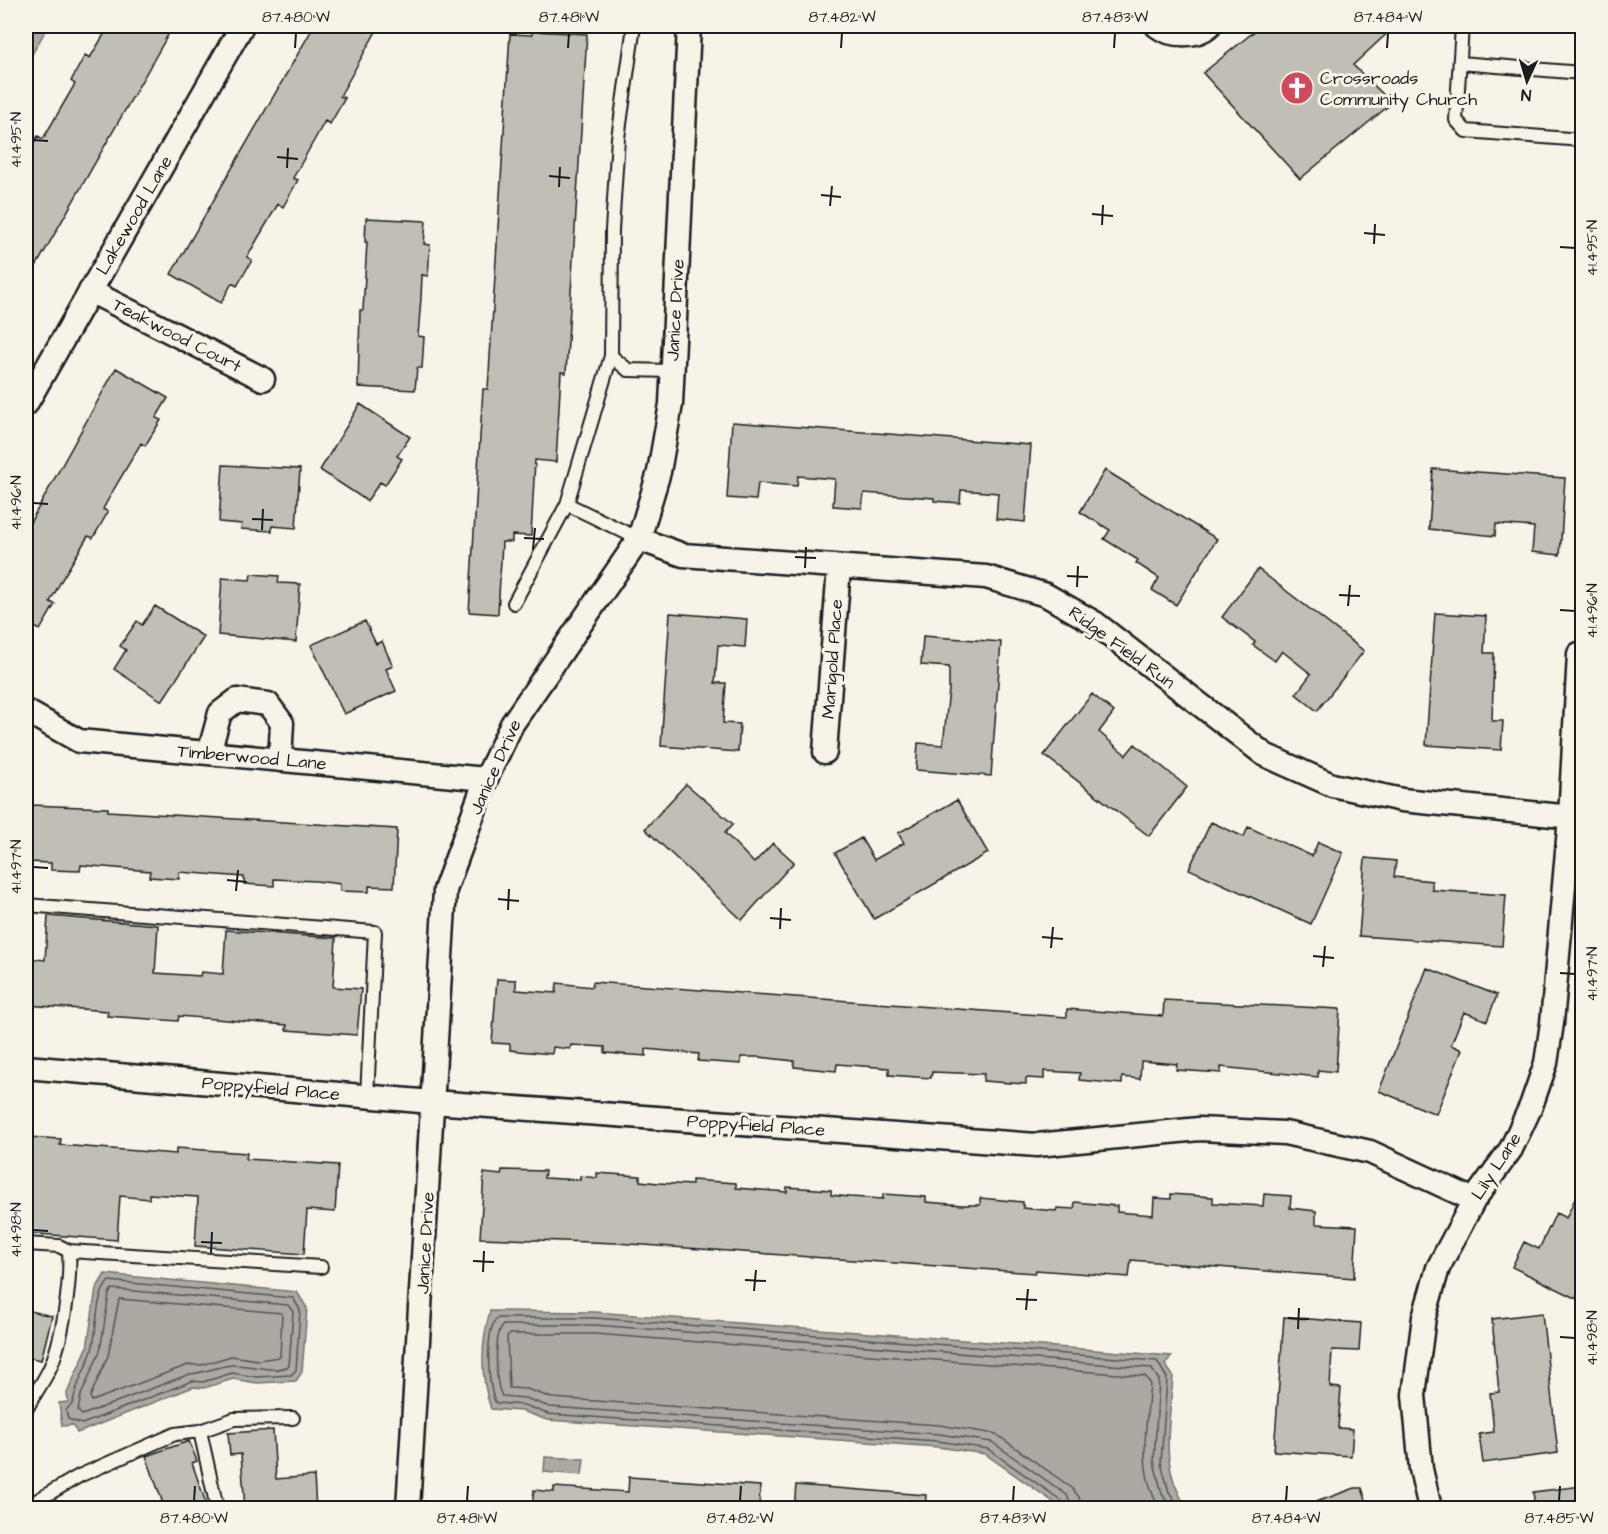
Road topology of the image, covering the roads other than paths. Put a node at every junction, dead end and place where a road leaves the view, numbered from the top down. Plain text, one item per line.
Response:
1 (242, 26) edge
2 (634, 26) edge
3 (689, 26) edge
4 (1157, 26) edge
5 (1209, 26) edge
6 (1462, 26) edge
7 (1460, 63) junction
8 (1582, 73) edge
9 (1582, 140) edge
10 (90, 291) junction
11 (611, 356) junction
12 (672, 371) junction
13 (263, 379) dead end
14 (26, 404) edge
15 (567, 504) junction
16 (639, 538) junction
17 (839, 567) junction
18 (514, 603) dead end
19 (1579, 654) dead end
20 (26, 711) edge
21 (825, 752) dead end
22 (209, 753) junction
23 (280, 760) junction
24 (486, 779) junction
25 (1576, 818) edge
26 (26, 905) edge
27 (26, 1067) edge
28 (367, 1096) junction
29 (432, 1102) junction
30 (1474, 1200) junction
31 (26, 1244) edge
32 (69, 1251) junction
33 (321, 1267) dead end
34 (26, 1410) edge
35 (293, 1418) dead end
36 (200, 1431) junction
37 (26, 1507) edge
38 (217, 1509) edge
39 (408, 1509) edge
40 (1430, 1509) edge

1 - 10 street, Lakewood Lane
2 - 11 lane
3 - 12 street, Janice Drive
4 - 5 street
6 - 7 lane
7 - 8 lane
7 - 9 lane
10 - 13 street, Teakwood Court
10 - 14 street, Lakewood Lane
11 - 12 lane
11 - 15 lane
12 - 16 street, Janice Drive
15 - 16 lane
15 - 18 lane
16 - 17 street, Ridge Field Run
16 - 24 street, Janice Drive
17 - 21 street, Marigold Place
17 - 25 street, Ridge Field Run
19 - 25 street, Lily Lane
20 - 22 street, Timberwood Lane
22 - 23 street, Timberwood Lane
22 - 23 street
23 - 24 street, Timberwood Lane
24 - 29 street, Janice Drive
25 - 30 street, Lily Lane
26 - 28 lane
27 - 28 street, Poppyfield Place
28 - 29 street, Poppyfield Place
29 - 30 street, Poppyfield Place
29 - 39 street, Janice Drive
30 - 40 street, Lily Lane
31 - 32 lane
32 - 33 lane
32 - 34 lane
35 - 36 lane
36 - 37 lane
36 - 38 lane

